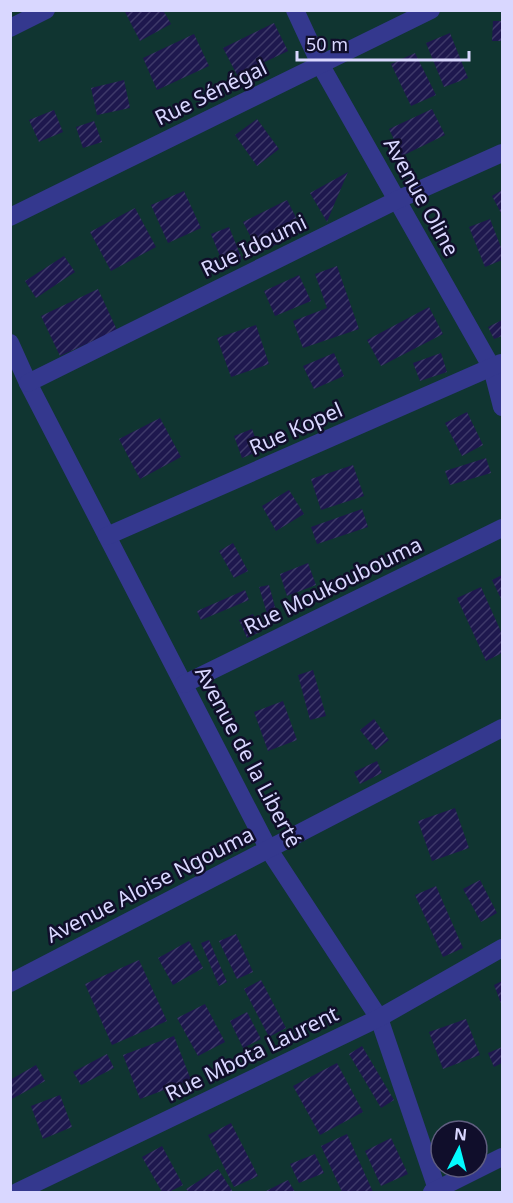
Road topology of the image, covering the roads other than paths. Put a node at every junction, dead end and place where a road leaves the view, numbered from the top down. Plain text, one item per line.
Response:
1 (46, 10) edge
2 (296, 10) edge
3 (431, 10) edge
4 (10, 28) edge
5 (320, 64) junction
6 (502, 153) edge
7 (397, 200) junction
8 (10, 217) edge
9 (10, 342) edge
10 (497, 365) edge
11 (28, 383) junction
12 (502, 407) edge
13 (502, 528) edge
14 (107, 536) junction
15 (184, 684) junction
16 (502, 728) edge
17 (269, 850) junction
18 (502, 948) edge
19 (10, 983) edge
20 (379, 1018) junction
21 (502, 1156) edge
22 (17, 1192) edge
23 (436, 1192) edge

1 - 4 street
2 - 5 street, Avenue Oline
3 - 5 street, Rue Sénégal
5 - 7 street, Avenue Oline
5 - 8 street, Rue Sénégal
6 - 7 street, Rue Idoumi
7 - 10 street, Avenue Oline
7 - 11 street, Rue Idoumi
9 - 11 street, Avenue de la Liberté
10 - 12 street, Avenue Oline
10 - 14 street, Rue Kopel
11 - 14 street, Avenue de la Liberté
13 - 15 street, Rue Moukoubouma
14 - 15 street, Avenue de la Liberté
15 - 17 street, Avenue de la Liberté
16 - 17 street, Avenue Aloise Ngouma
17 - 19 street, Avenue Aloise Ngouma
17 - 20 street, Avenue de la Liberté
18 - 20 street, Rue Mbota Laurent
20 - 22 street, Rue Mbota Laurent
20 - 23 street, Avenue de la Liberté
21 - 23 street

